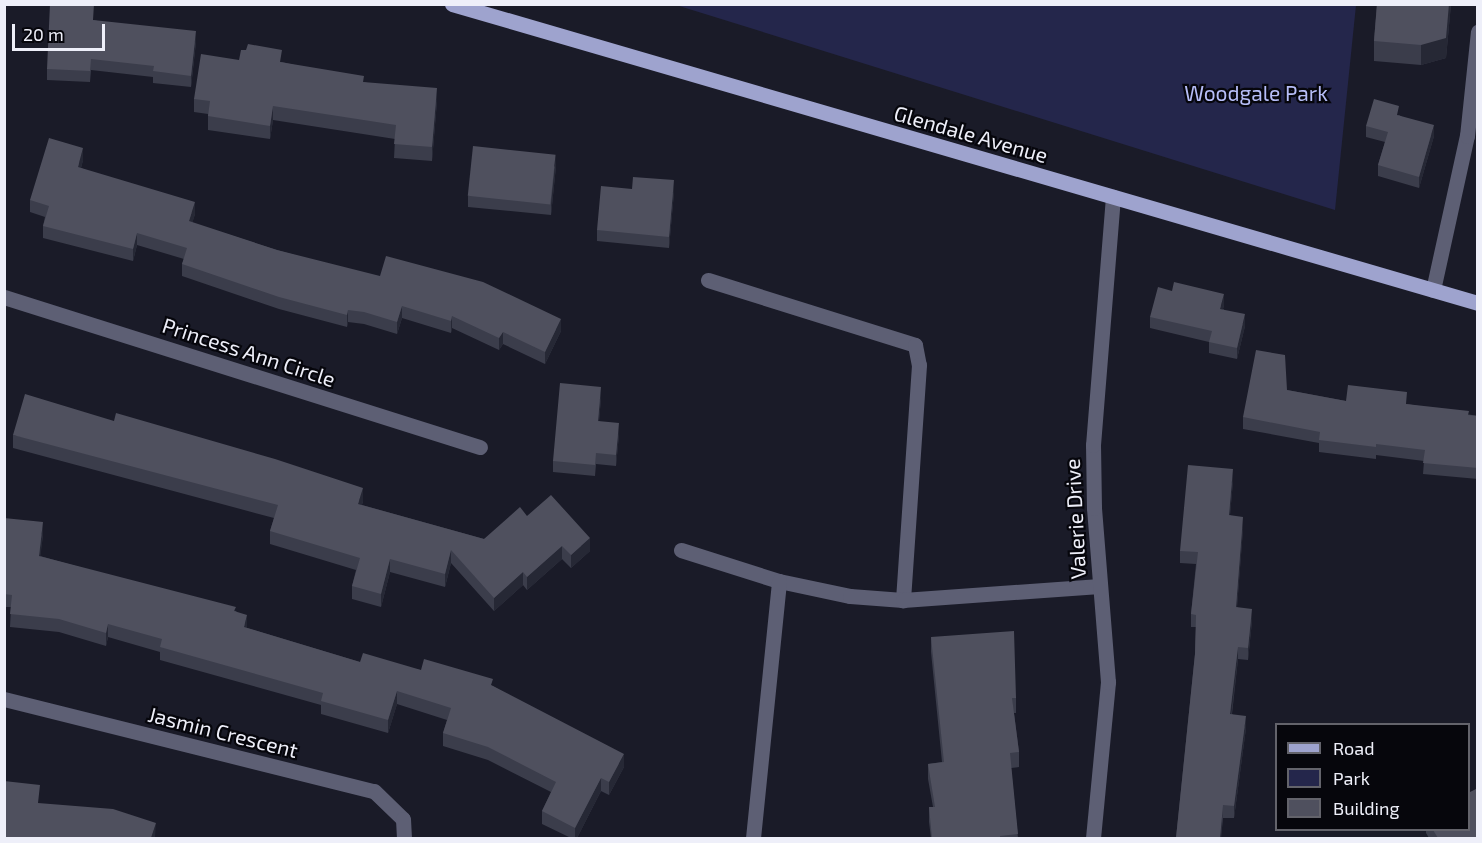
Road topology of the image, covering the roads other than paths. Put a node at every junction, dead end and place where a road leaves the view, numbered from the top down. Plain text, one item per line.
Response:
1 (452, 4) edge
2 (1478, 32) edge
3 (1113, 197) junction
4 (708, 280) dead end
5 (1433, 290) junction
6 (4, 297) edge
7 (1478, 303) edge
8 (480, 447) dead end
9 (681, 550) dead end
10 (779, 581) junction
11 (1100, 586) junction
12 (903, 600) junction
13 (4, 699) edge
14 (404, 838) edge
15 (753, 838) edge
16 (1093, 838) edge

1 - 3 main road, Glendale Avenue
2 - 5 street
3 - 5 main road, Glendale Avenue
3 - 11 street, Valerie Drive
4 - 12 street
5 - 7 main road, Glendale Avenue
6 - 8 street, Princess Ann Circle
9 - 10 street
10 - 12 street
10 - 15 street
11 - 12 street
11 - 16 street, Valerie Drive
13 - 14 street, Jasmin Crescent

